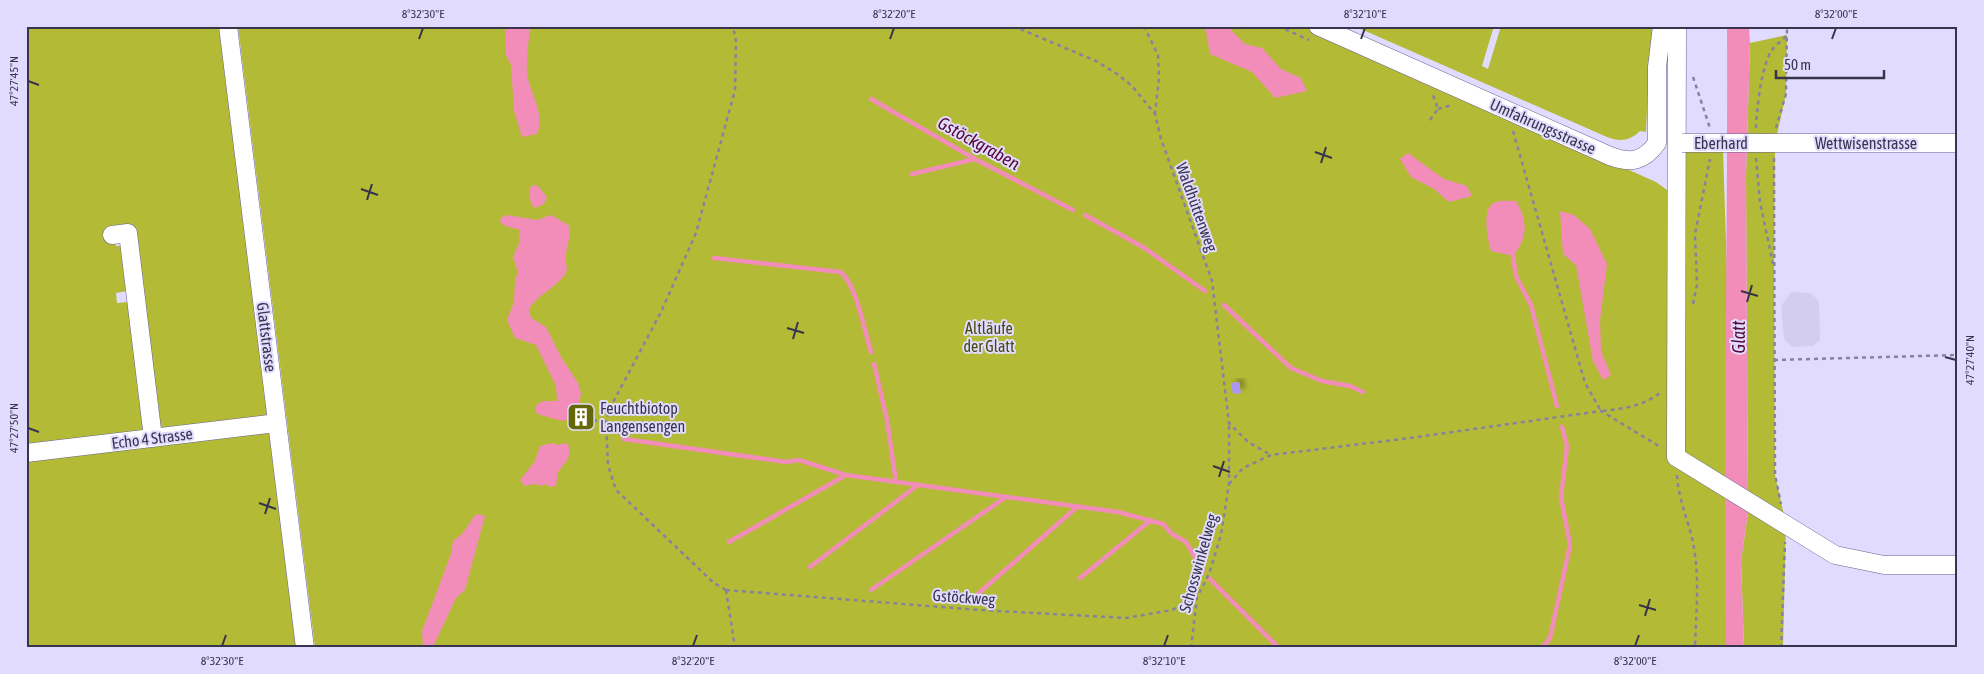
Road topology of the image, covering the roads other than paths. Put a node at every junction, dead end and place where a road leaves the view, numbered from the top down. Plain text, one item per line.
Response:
1 (228, 26) edge
2 (1662, 26) edge
3 (1677, 26) edge
4 (1316, 34) edge
5 (1657, 143) junction
6 (1679, 143) junction
7 (1768, 143) joint
8 (1958, 143) edge
9 (112, 235) dead end
10 (277, 423) junction
11 (153, 438) junction
12 (26, 453) edge
13 (1958, 565) edge
14 (305, 648) edge

1 - 10 street, Glattstrasse
2 - 5 street
3 - 6 street
4 - 5 street, Umfahrungsstrasse
5 - 6 street, Eberhard
6 - 7 street, Eberhard, bridge
6 - 13 street
7 - 8 street, Wettwisenstrasse
9 - 11 street
10 - 11 street, Echo 4 Strasse
10 - 14 street, Glattstrasse
11 - 12 street, Echo 4 Strasse

